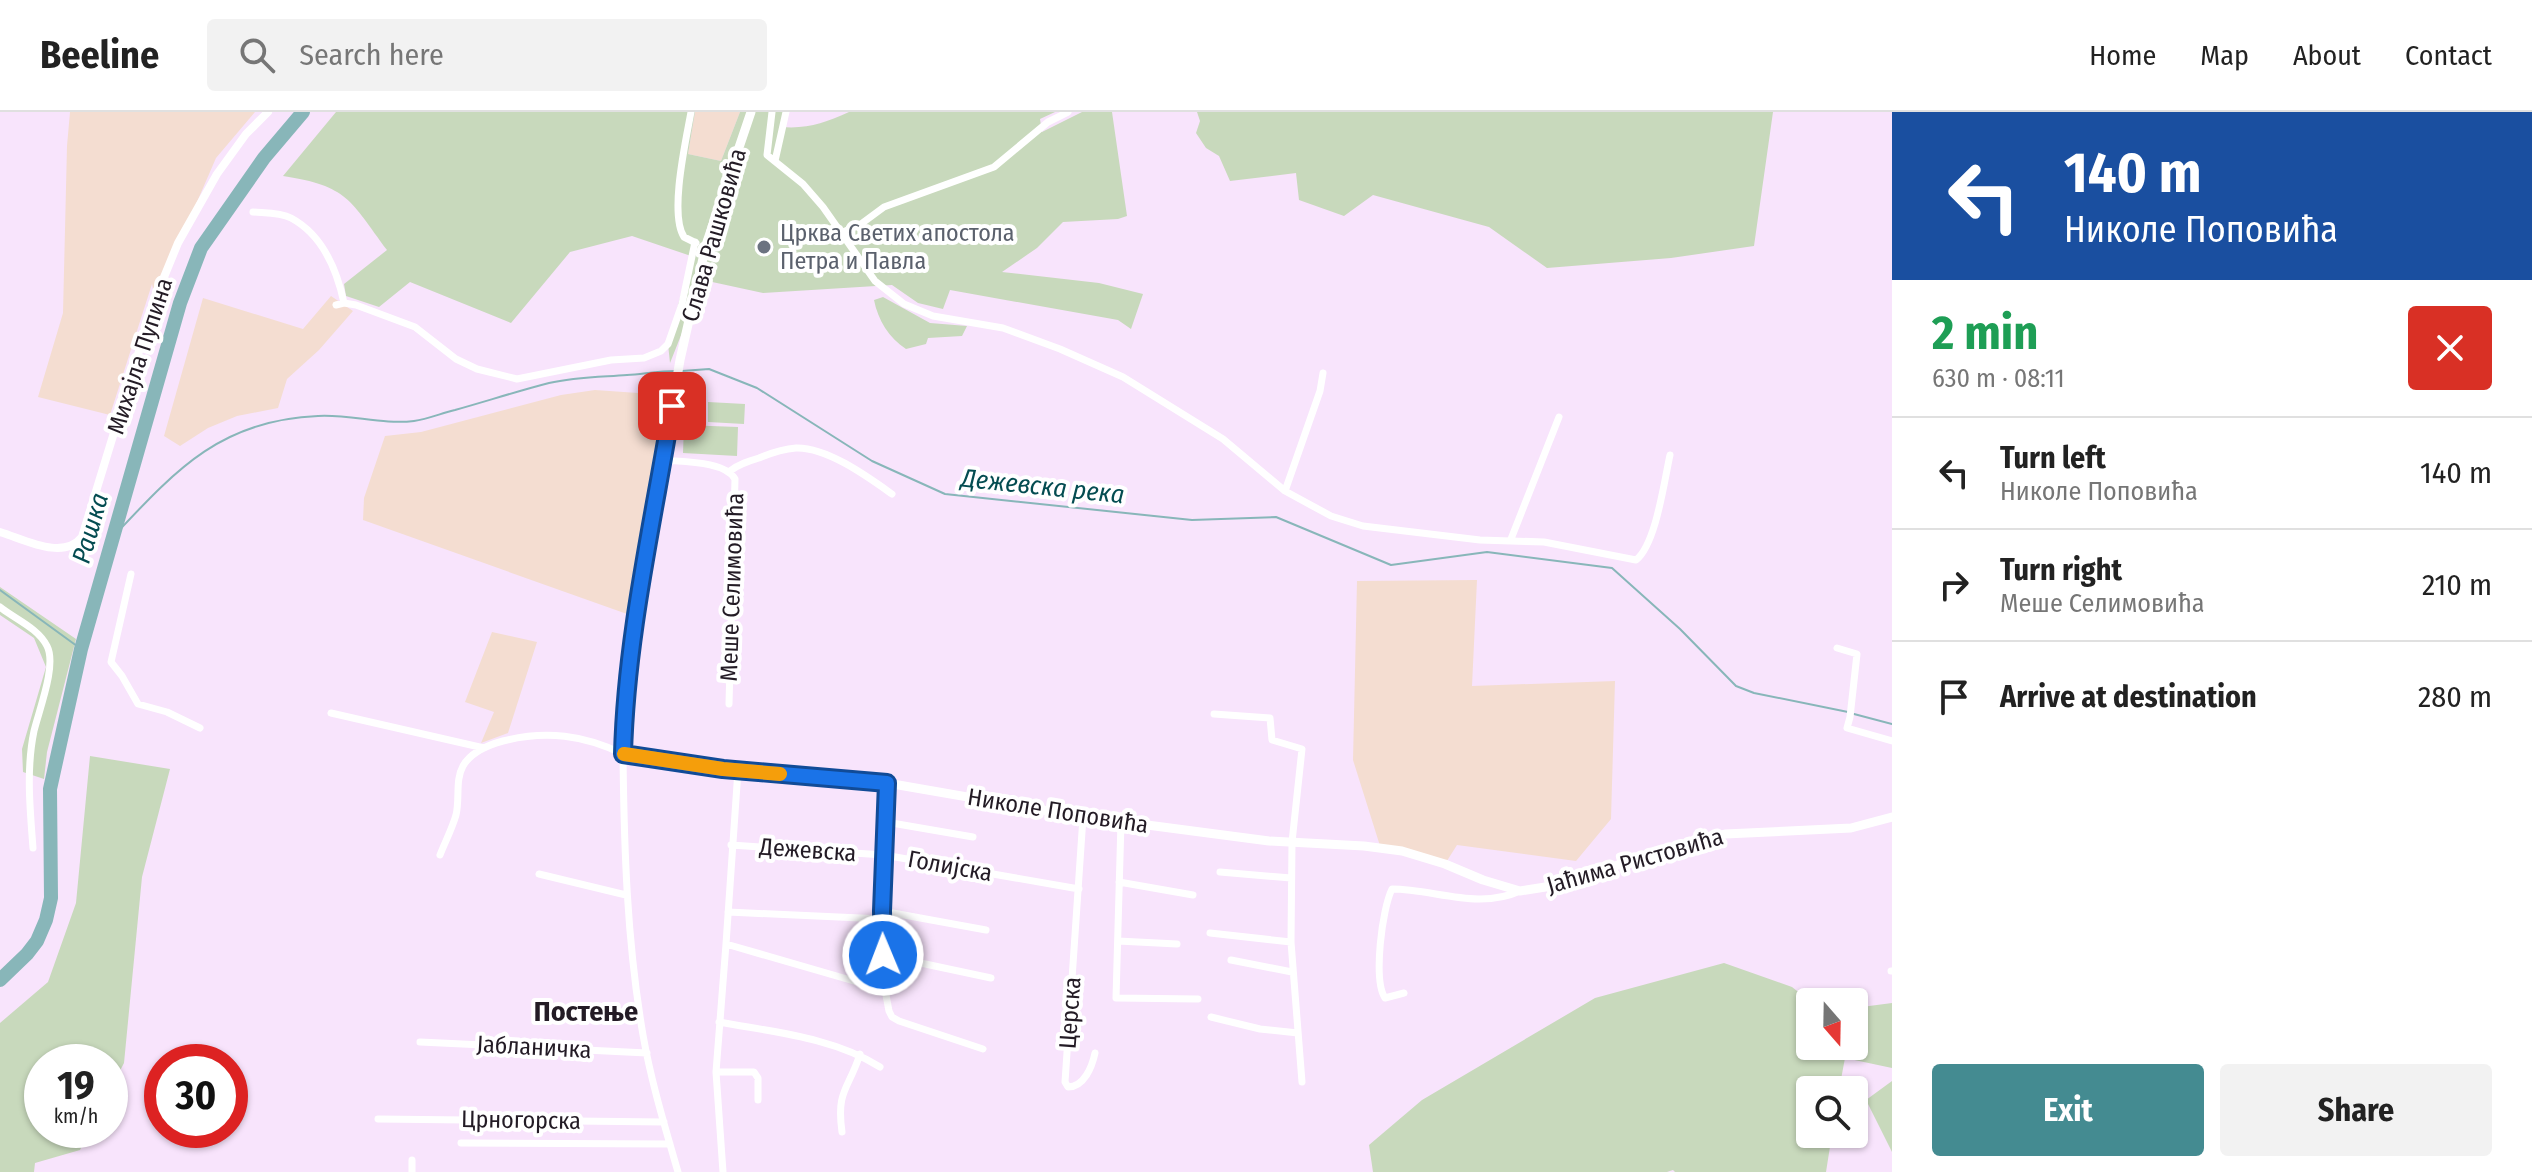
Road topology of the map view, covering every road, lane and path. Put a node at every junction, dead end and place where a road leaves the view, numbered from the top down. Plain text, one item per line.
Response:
1 (268, 112) edge
2 (691, 112) edge
3 (751, 112) edge
4 (772, 112) edge
5 (786, 112) edge
6 (1068, 112) edge
7 (775, 161) junction
8 (253, 212) dead end
9 (841, 233) junction
10 (695, 242) junction
11 (706, 245) junction
12 (1323, 373) dead end
13 (1559, 417) dead end
14 (1670, 455) dead end
15 (663, 460) junction
16 (730, 471) junction
17 (1285, 491) junction
18 (892, 494) dead end
19 (0, 532) edge
20 (1511, 539) junction
21 (131, 574) dead end
22 (0, 607) edge
23 (1837, 648) dead end
24 (729, 704) dead end
25 (331, 713) dead end
26 (1214, 714) dead end
27 (200, 728) dead end
28 (1892, 741) edge
29 (484, 748) junction
30 (623, 754) junction
31 (738, 770) junction
32 (887, 783) junction
33 (1083, 817) junction
34 (1892, 817) edge
35 (886, 822) junction
36 (1121, 822) junction
37 (973, 837) dead end
38 (1292, 842) junction
39 (731, 845) junction
40 (33, 848) dead end
41 (440, 855) dead end
42 (884, 855) junction
43 (1220, 872) dead end
44 (539, 874) dead end
45 (1291, 878) junction
46 (1119, 882) junction
47 (1079, 889) junction
48 (1520, 891) junction
49 (626, 895) junction
50 (1193, 895) dead end
51 (728, 912) junction
52 (882, 915) junction
53 (986, 930) dead end
54 (1210, 933) dead end
55 (1118, 941) junction
56 (1291, 942) junction
57 (726, 944) junction
58 (1177, 944) dead end
59 (883, 955) junction
60 (1231, 960) dead end
61 (1292, 972) junction
62 (991, 978) dead end
63 (885, 990) junction
64 (1404, 993) dead end
65 (1198, 999) dead end
66 (1211, 1017) dead end
67 (719, 1022) junction
68 (1298, 1033) junction
69 (420, 1042) dead end
70 (983, 1049) dead end
71 (647, 1053) junction
72 (1095, 1053) dead end
73 (860, 1054) junction
74 (880, 1067) dead end
75 (716, 1072) junction
76 (1302, 1082) dead end
77 (758, 1100) dead end
78 (378, 1119) dead end
79 (664, 1122) junction
80 (842, 1132) dead end
81 (461, 1143) dead end
82 (670, 1144) junction
83 (412, 1160) dead end
84 (412, 1172) edge
85 (678, 1172) edge
86 (723, 1172) edge

1 - 19 street, Михајла Пупина
2 - 10 street, Слава Рашковића
3 - 11 main road, Слава Рашковића
4 - 7 street, Слава Рашковића
5 - 7 street, Слава Рашковића
6 - 9 street
7 - 9 street, Слава Рашковића
8 - 10 street, Слава Рашковића
9 - 17 street, Слава Рашковића
10 - 11 street
11 - 15 main road, Слава Рашковића
12 - 17 street
13 - 20 street
14 - 20 street, Слава Рашковића
15 - 16 street, Меше Селимовића
15 - 30 main road
16 - 18 street, Меше Селимовића
16 - 24 street, Меше Селимовића
17 - 20 street, Слава Рашковића
21 - 27 street
22 - 40 street
23 - 28 street
25 - 29 street
26 - 38 street
29 - 30 street
29 - 41 street
30 - 31 main road, Николе Поповића
30 - 49 street
31 - 32 main road, Николе Поповића
31 - 39 street, Дежевска
32 - 33 main road, Николе Поповића
32 - 35 street, Голијска
33 - 36 main road, Николе Поповића
33 - 47 street, Церска
34 - 48 main road, Јаћима Ристовића
35 - 37 street, Голијска
35 - 42 street, Голијска
36 - 38 main road, Николе Поповића
36 - 46 street
38 - 45 street
38 - 48 main road, Јаћима Ристовића
39 - 42 street, Дежевска
39 - 51 street, Дежевска
42 - 47 street, Голијска
42 - 52 street, Голијска
43 - 45 street
44 - 49 street
45 - 56 street
46 - 50 street
46 - 55 street
47 - 72 street, Церска
48 - 64 street, Јаћима Ристовића
49 - 71 street
51 - 52 street
51 - 57 street, Дежевска
52 - 53 street
52 - 59 street, Голијска
54 - 56 street
55 - 58 street
55 - 65 street
56 - 61 street
57 - 63 street
57 - 67 street, Дежевска
59 - 62 street
59 - 63 street, Голијска
60 - 61 street
61 - 68 street
63 - 70 street, Голијска
66 - 68 street
67 - 73 street
67 - 75 street, Дежевска
68 - 76 street
69 - 71 street, Јабланичка
71 - 79 street
73 - 74 street
73 - 80 street
75 - 77 street
75 - 86 street, Дежевска
78 - 79 street, Црногорска
79 - 82 street
81 - 82 street
82 - 85 street
83 - 84 street

